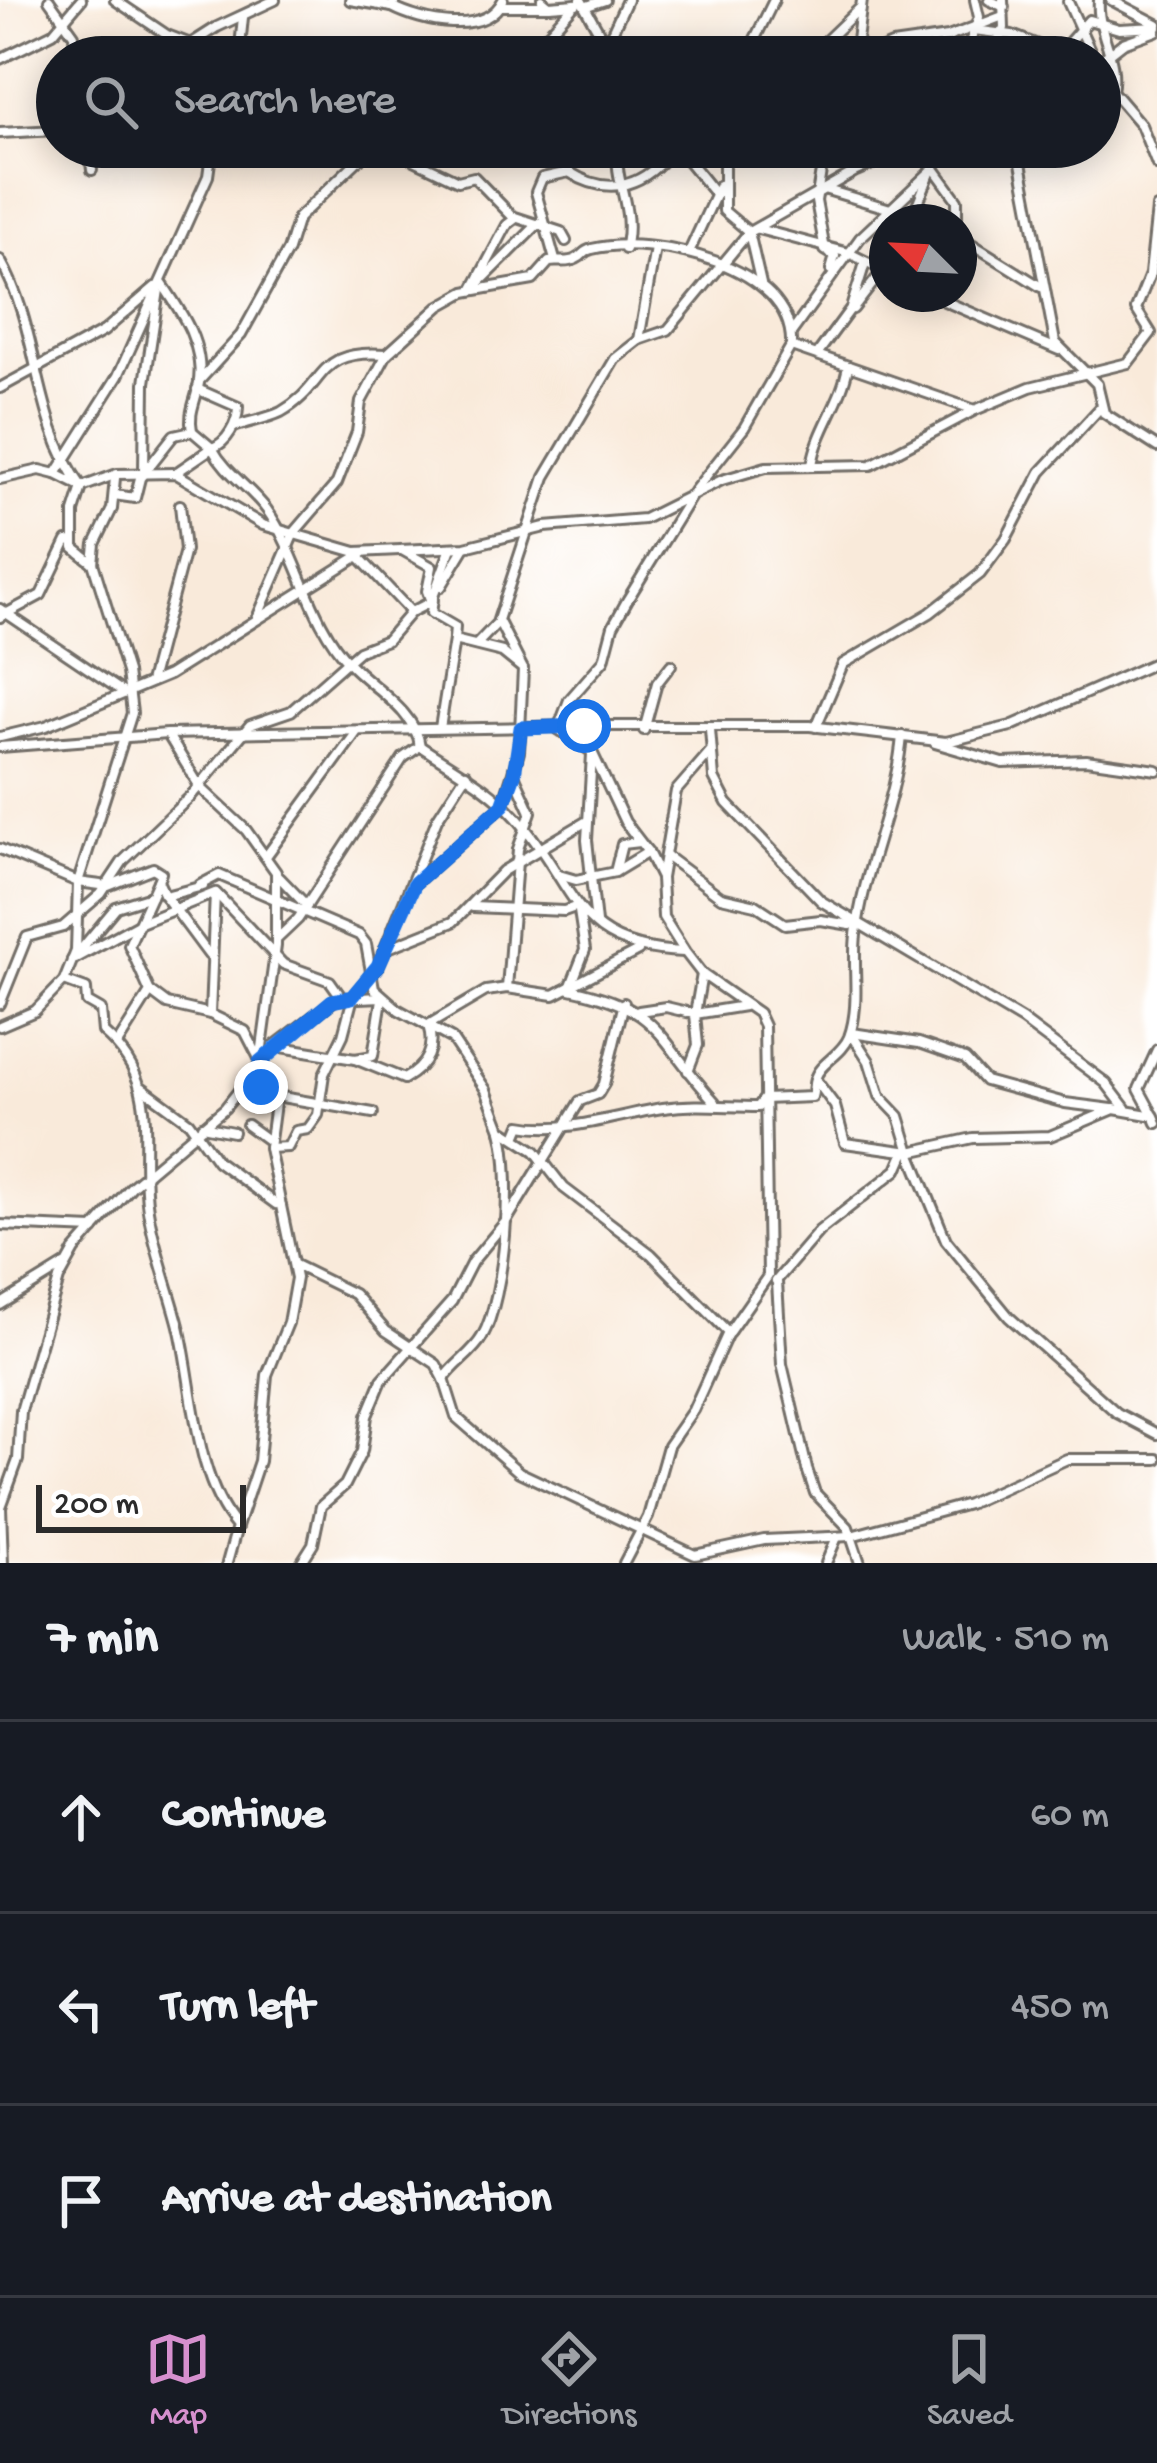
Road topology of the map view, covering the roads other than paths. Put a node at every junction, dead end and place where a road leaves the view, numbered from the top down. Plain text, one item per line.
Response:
1 (49, 0) edge
2 (81, 0) edge
3 (116, 0) edge
4 (275, 0) edge
5 (350, 0) edge
6 (605, 0) edge
7 (627, 0) edge
8 (774, 0) edge
9 (975, 0) edge
10 (989, 0) edge
11 (1100, 0) edge
12 (1111, 0) edge
13 (1068, 2) edge
14 (394, 3) edge
15 (502, 3) edge
16 (546, 3) edge
17 (582, 3) edge
18 (860, 4) edge
19 (1003, 8) edge
20 (244, 16) junction
21 (65, 21) junction
22 (1100, 23) junction
23 (1082, 26) junction
24 (1157, 27) edge
25 (975, 28) junction
26 (46, 36) edge
27 (73, 36) edge
28 (176, 36) edge
29 (206, 36) edge
30 (242, 36) edge
31 (548, 36) edge
32 (603, 36) edge
33 (610, 36) edge
34 (756, 36) edge
35 (829, 36) edge
36 (856, 36) edge
37 (937, 36) edge
38 (972, 36) edge
39 (1002, 36) joint
40 (1074, 36) edge
41 (1087, 36) edge
42 (1106, 36) edge
43 (36, 41) edge
44 (1121, 48) edge
45 (0, 58) edge
46 (1121, 102) edge
47 (36, 131) edge
48 (0, 133) edge
49 (1157, 165) edge
50 (209, 168) edge
51 (350, 168) edge
52 (430, 168) edge
53 (620, 168) edge
54 (648, 168) edge
55 (698, 168) edge
56 (721, 168) edge
57 (823, 168) edge
58 (864, 168) edge
59 (1022, 168) edge
60 (932, 169) junction
61 (622, 188) junction
62 (718, 188) junction
63 (820, 192) junction
64 (891, 204) edge
65 (918, 204) edge
66 (957, 204) edge
67 (869, 206) edge
68 (1157, 208) edge
69 (516, 218) junction
70 (542, 224) junction
71 (753, 230) junction
72 (869, 230) edge
73 (566, 241) dead end
74 (823, 245) junction
75 (977, 247) edge
76 (655, 248) junction
77 (625, 249) junction
78 (687, 253) junction
79 (849, 253) junction
80 (0, 260) edge
81 (555, 260) junction
82 (865, 262) junction
83 (869, 263) edge
84 (722, 265) junction
85 (829, 277) junction
86 (161, 282) junction
87 (761, 285) junction
88 (1042, 288) junction
89 (473, 289) junction
90 (869, 289) edge
91 (970, 312) edge
92 (847, 314) junction
93 (792, 332) junction
94 (639, 340) junction
95 (1144, 341) junction
96 (791, 346) junction
97 (1157, 346) edge
98 (1060, 350) junction
99 (818, 352) junction
100 (387, 354) junction
101 (848, 366) junction
102 (32, 372) junction
103 (1086, 373) junction
104 (198, 385) junction
105 (0, 388) edge
106 (1101, 407) junction
107 (975, 410) junction
108 (234, 427) junction
109 (193, 431) junction
110 (1157, 447) edge
111 (212, 448) junction
112 (65, 465) junction
113 (812, 465) junction
114 (145, 473) junction
115 (175, 473) junction
116 (56, 474) junction
117 (115, 478) junction
118 (0, 479) edge
119 (82, 487) junction
120 (114, 495) junction
121 (690, 497) junction
122 (181, 505) dead end
123 (277, 528) junction
124 (525, 532) junction
125 (294, 533) junction
126 (73, 542) junction
127 (451, 548) junction
128 (465, 548) junction
129 (400, 549) junction
130 (286, 553) junction
131 (362, 554) junction
132 (93, 563) junction
133 (305, 590) junction
134 (431, 602) junction
135 (411, 612) junction
136 (2, 614) edge
137 (257, 618) junction
138 (499, 620) junction
139 (454, 640) junction
140 (474, 647) junction
141 (347, 661) junction
142 (1157, 662) edge
143 (671, 664) dead end
144 (523, 669) junction
145 (150, 683) junction
146 (128, 691) junction
147 (816, 727) junction
148 (440, 728) junction
149 (521, 728) junction
150 (418, 729) junction
151 (558, 729) junction
152 (710, 729) junction
153 (644, 730) junction
154 (241, 733) junction
155 (356, 733) junction
156 (167, 734) junction
157 (902, 736) junction
158 (0, 737) edge
159 (120, 740) junction
160 (932, 740) junction
161 (420, 746) junction
162 (0, 747) edge
163 (592, 752) junction
164 (710, 752) junction
165 (1157, 770) edge
166 (466, 773) junction
167 (514, 775) junction
168 (199, 785) junction
169 (503, 805) junction
170 (586, 821) junction
171 (523, 827) junction
172 (641, 842) junction
173 (0, 849) edge
174 (538, 851) junction
175 (649, 852) junction
176 (267, 855) junction
177 (666, 856) junction
178 (516, 864) junction
179 (276, 872) junction
180 (615, 872) junction
181 (557, 874) junction
182 (661, 878) junction
183 (590, 879) junction
184 (158, 881) junction
185 (78, 882) junction
186 (415, 883) junction
187 (200, 885) junction
188 (108, 886) junction
189 (215, 893) junction
190 (151, 896) junction
191 (165, 896) junction
192 (279, 905) junction
193 (512, 906) junction
194 (578, 906) junction
195 (305, 908) junction
196 (470, 908) junction
197 (175, 909) junction
198 (79, 915) junction
199 (138, 924) junction
200 (857, 927) junction
201 (598, 930) junction
202 (672, 930) junction
203 (275, 945) junction
204 (387, 949) junction
205 (639, 950) junction
206 (656, 951) junction
207 (686, 952) junction
208 (210, 956) junction
209 (72, 960) junction
210 (372, 972) junction
211 (702, 974) junction
212 (64, 981) junction
213 (507, 988) junction
214 (569, 989) junction
215 (150, 992) junction
216 (347, 998) junction
217 (382, 998) junction
218 (623, 1003) junction
219 (0, 1004) edge
220 (745, 1005) junction
221 (639, 1011) junction
222 (210, 1014) junction
223 (695, 1014) junction
224 (429, 1024) junction
225 (0, 1026) edge
226 (850, 1034) junction
227 (118, 1043) junction
228 (274, 1046) junction
229 (1157, 1050) edge
230 (333, 1053) junction
231 (355, 1059) junction
232 (260, 1062) junction
233 (688, 1073) junction
234 (814, 1078) junction
235 (139, 1085) junction
236 (276, 1096) junction
237 (764, 1100) junction
238 (715, 1102) junction
239 (320, 1105) junction
240 (1125, 1108) junction
241 (1114, 1109) junction
242 (373, 1113) dead end
243 (1156, 1120) edge
244 (247, 1125) dead end
245 (198, 1129) junction
246 (564, 1129) junction
247 (501, 1130) junction
248 (233, 1132) dead end
249 (516, 1137) junction
250 (269, 1144) junction
251 (907, 1153) junction
252 (543, 1158) junction
253 (149, 1173) junction
254 (284, 1215) junction
255 (507, 1220) junction
256 (0, 1226) edge
257 (94, 1229) junction
258 (67, 1264) junction
259 (294, 1264) junction
260 (772, 1279) junction
261 (0, 1305) edge
262 (729, 1333) junction
263 (410, 1345) junction
264 (444, 1379) junction
265 (1157, 1435) edge
266 (1157, 1459) edge
267 (237, 1527) junction
268 (644, 1527) junction
269 (851, 1536) junction
270 (836, 1538) junction
271 (3, 1563) edge
272 (227, 1563) edge
273 (302, 1563) edge
274 (624, 1563) edge
275 (826, 1563) edge
276 (860, 1563) edge

1 - 21 street
2 - 21 street
3 - 28 street
4 - 20 street
5 - 14 street
6 - 17 street
7 - 33 street
8 - 34 street
9 - 25 street
10 - 19 street
11 - 22 street
12 - 24 street
13 - 23 street
14 - 15 street
15 - 16 street
16 - 17 street
17 - 31 street
17 - 32 street
18 - 35 street
18 - 36 street
19 - 25 street
19 - 39 street
20 - 29 street
20 - 30 street
21 - 26 street
21 - 27 street
22 - 23 street
22 - 24 street
22 - 42 street
23 - 40 street
23 - 41 street
24 - 44 street
25 - 37 street
25 - 38 street
25 - 39 street
43 - 45 street
46 - 49 street
47 - 48 street
50 - 86 street
51 - 104 street
52 - 69 street
53 - 61 street
54 - 61 street
55 - 62 street
56 - 62 street
57 - 63 street
58 - 63 street
59 - 88 street
60 - 64 street
60 - 65 street
60 - 66 street
61 - 70 street
61 - 77 street
62 - 71 street
62 - 78 street
63 - 67 street
63 - 71 street
63 - 74 street
68 - 95 street
69 - 70 street
69 - 89 street
70 - 73 street
70 - 81 street
70 - 89 street
71 - 74 street
71 - 84 street
71 - 87 street
72 - 79 street
74 - 79 street
74 - 85 street
75 - 88 street
76 - 77 street
76 - 78 street
76 - 94 street
77 - 81 street
78 - 84 street
79 - 82 street
79 - 85 street
80 - 102 street
81 - 89 street
82 - 83 street
82 - 92 street
84 - 87 street
84 - 94 street
85 - 93 street
86 - 102 street
86 - 104 street
86 - 112 street
86 - 114 street
87 - 93 street
88 - 98 street
89 - 100 street
90 - 92 street
91 - 98 street
92 - 99 street
93 - 96 street
94 - 124 street
95 - 97 street
95 - 103 street
96 - 99 street
96 - 121 street
98 - 103 street
99 - 101 street
100 - 108 street
100 - 125 street
101 - 107 street
101 - 113 street
102 - 105 street
102 - 112 street
103 - 106 street
103 - 107 street
104 - 108 street
104 - 109 street
106 - 110 street
106 - 147 street
107 - 113 street
108 - 111 street
109 - 111 street
109 - 114 street
111 - 115 street
111 - 123 street
112 - 116 street
112 - 119 street
113 - 121 street
114 - 115 street
114 - 117 street
114 - 120 street
115 - 123 street
116 - 118 street
116 - 119 street
117 - 119 street
117 - 120 street
119 - 126 street
120 - 132 street
121 - 124 street
121 - 151 street
122 - 145 street
123 - 125 street
123 - 130 street
124 - 128 street
124 - 138 street
125 - 130 street
125 - 131 street
126 - 132 street
126 - 136 street
127 - 128 street
127 - 129 street
127 - 134 street
128 - 134 street
129 - 131 street
129 - 134 street
130 - 133 street
130 - 137 street
131 - 133 street
131 - 135 street
132 - 146 street
133 - 137 street
133 - 141 street
134 - 135 street
134 - 139 street
135 - 141 street
136 - 146 street
137 - 145 street
138 - 140 street
138 - 144 street
139 - 140 street
139 - 148 street
140 - 144 street
141 - 150 street
141 - 154 street
142 - 160 street
143 - 153 street
144 - 149 street
145 - 146 street
146 - 158 street
146 - 159 street
147 - 152 street
147 - 157 street
148 - 149 street
148 - 150 street
149 - 151 street
149 - 167 street
150 - 155 street
150 - 161 street
151 - 153 street
151 - 163 street
152 - 153 street
152 - 164 street
154 - 155 street
154 - 156 street
154 - 168 street
155 - 176 street
156 - 159 street
156 - 168 street
157 - 160 street
157 - 200 street
159 - 162 street
159 - 185 street
160 - 165 street
161 - 166 street
161 - 195 street
163 - 170 street
163 - 172 street
164 - 177 street
164 - 200 street
166 - 169 street
166 - 186 street
167 - 169 street
167 - 171 street
168 - 176 street
168 - 188 street
169 - 171 street
169 - 186 street
170 - 174 street
170 - 183 street
171 - 174 street
171 - 178 street
172 - 175 street
172 - 180 street
173 - 185 street
174 - 178 street
174 - 181 street
175 - 180 street
175 - 182 street
176 - 179 street
177 - 182 street
177 - 200 street
178 - 193 street
178 - 196 street
179 - 192 street
179 - 195 street
180 - 183 street
181 - 183 street
181 - 194 street
182 - 202 street
183 - 201 street
184 - 188 street
184 - 190 street
184 - 191 street
185 - 188 street
185 - 198 street
186 - 204 street
187 - 189 street
187 - 191 street
187 - 192 street
188 - 198 street
189 - 197 street
189 - 203 street
189 - 208 street
190 - 199 street
190 - 209 street
191 - 197 street
192 - 195 street
192 - 203 street
193 - 194 street
193 - 196 street
193 - 213 street
194 - 201 street
194 - 214 street
195 - 203 street
195 - 210 street
196 - 204 street
197 - 199 street
197 - 208 street
198 - 209 street
198 - 219 street
199 - 209 street
199 - 215 street
200 - 226 street
200 - 240 street
201 - 205 street
202 - 206 street
202 - 207 street
203 - 216 street
203 - 232 street
204 - 210 street
205 - 206 street
205 - 214 street
206 - 207 street
207 - 211 street
208 - 222 street
209 - 212 street
210 - 216 street
210 - 217 street
211 - 220 street
211 - 223 street
212 - 225 street
212 - 227 street
213 - 214 street
213 - 224 street
214 - 218 street
215 - 222 street
215 - 227 street
216 - 217 street
216 - 228 street
216 - 230 street
217 - 224 street
217 - 231 street
218 - 221 street
218 - 246 street
220 - 223 street
220 - 237 street
221 - 223 street
221 - 233 street
222 - 232 street
223 - 233 street
224 - 231 street
224 - 247 street
226 - 234 street
226 - 241 street
226 - 251 street
227 - 235 street
228 - 230 street
228 - 232 street
229 - 243 street
230 - 231 street
230 - 239 street
232 - 236 street
232 - 245 street
233 - 238 street
234 - 237 street
234 - 251 street
235 - 245 street
235 - 253 street
236 - 239 street
236 - 250 street
237 - 238 street
237 - 260 street
238 - 246 street
239 - 242 street
239 - 250 street
240 - 241 street
240 - 243 street
241 - 251 street
244 - 250 street
245 - 248 street
245 - 253 street
245 - 254 street
246 - 249 street
246 - 252 street
247 - 249 street
247 - 255 street
249 - 252 street
250 - 254 street
251 - 260 street
251 - 265 street
252 - 255 street
252 - 262 street
253 - 257 street
253 - 267 street
254 - 259 street
255 - 263 street
255 - 264 street
256 - 257 street
257 - 258 street
258 - 261 street
258 - 271 street
259 - 263 street
259 - 267 street
260 - 262 street
260 - 269 street
262 - 268 street
263 - 264 street
263 - 273 street
264 - 268 street
266 - 269 street
267 - 272 street
268 - 270 street
268 - 274 street
269 - 270 street
269 - 276 street
270 - 275 street

